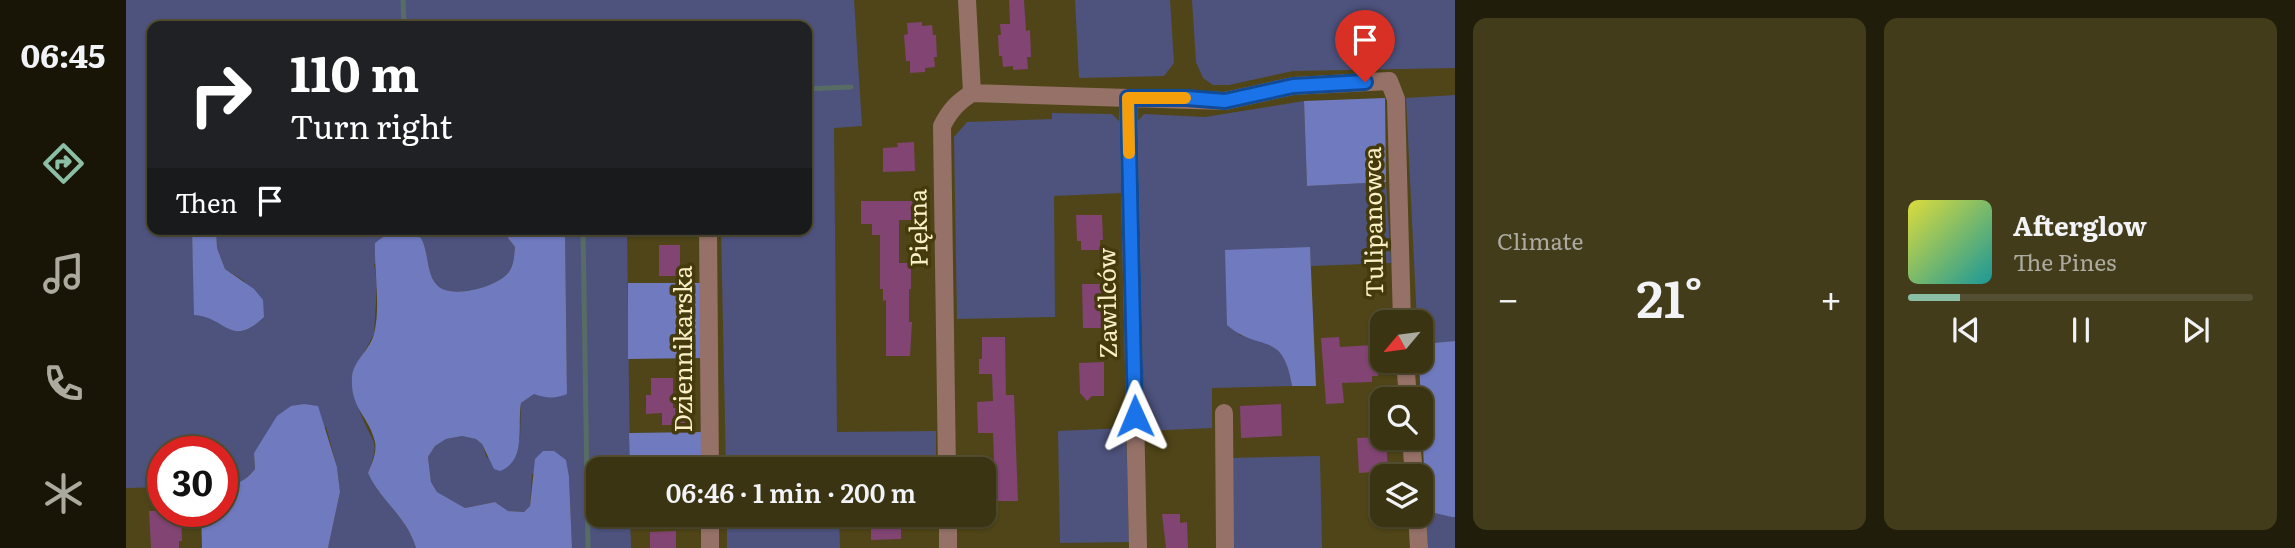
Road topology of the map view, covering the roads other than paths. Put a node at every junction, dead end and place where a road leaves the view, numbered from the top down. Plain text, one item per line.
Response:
1 (967, 0) edge
2 (972, 93) junction
3 (1128, 98) junction
4 (708, 235) edge
5 (1402, 310) edge
6 (1224, 413) dead end
7 (710, 457) edge
8 (947, 457) edge
9 (710, 527) edge
10 (947, 527) edge
11 (1418, 527) edge
12 (710, 548) edge
13 (948, 548) edge
14 (1138, 548) edge
15 (1225, 548) edge
16 (1419, 548) edge

1 - 2 street
2 - 3 street
2 - 8 street, Piękna
3 - 5 street, Tulipanowca
3 - 14 street, Zawilców
4 - 7 street, Dziennikarska
6 - 15 street
9 - 12 street
10 - 13 street
11 - 16 street

